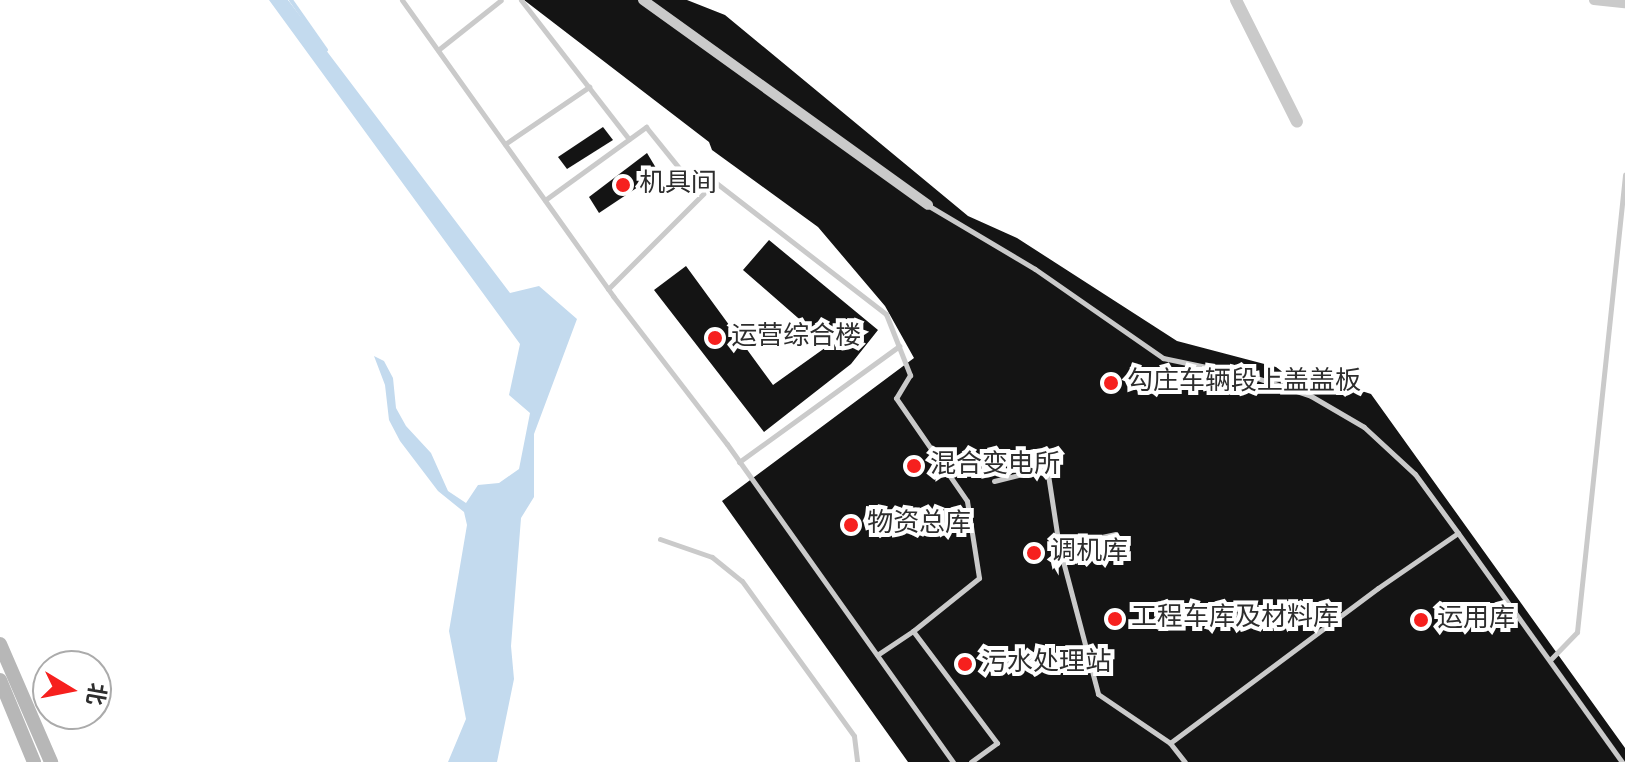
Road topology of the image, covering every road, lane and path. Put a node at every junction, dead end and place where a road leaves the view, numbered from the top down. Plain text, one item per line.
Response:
1 (402, 0) edge
2 (501, 0) edge
3 (521, 0) edge
4 (643, 0) edge
5 (1236, 0) edge
6 (1594, 0) edge
7 (1625, 3) edge
8 (438, 50) junction
9 (589, 87) junction
10 (1297, 122) dead end
11 (629, 139) junction
12 (505, 144) junction
13 (1625, 175) edge
14 (715, 182) junction
15 (545, 200) junction
16 (928, 205) joint
17 (608, 289) junction
18 (899, 346) junction
19 (739, 462) junction
20 (994, 481) dead end
21 (1458, 533) junction
22 (1116, 534) dead end
23 (660, 539) dead end
24 (1059, 546) junction
25 (913, 631) junction
26 (0, 644) edge
27 (877, 655) junction
28 (1550, 660) junction
29 (0, 680) edge
30 (1170, 743) junction
31 (34, 762) edge
32 (51, 762) edge
33 (857, 762) edge
34 (953, 762) edge
35 (971, 762) edge
36 (1185, 762) edge
37 (1622, 762) edge

1 - 8 lane
2 - 8 lane
3 - 9 lane
4 - 16 street
5 - 10 street
6 - 7 street
8 - 12 lane
9 - 11 lane
9 - 12 lane
11 - 14 lane
11 - 15 lane
12 - 15 lane
13 - 28 lane
14 - 17 lane
14 - 18 lane
15 - 17 lane
16 - 21 lane
17 - 19 lane
18 - 19 lane
18 - 25 lane
19 - 27 lane
20 - 24 lane
21 - 28 lane
21 - 30 lane
22 - 24 lane
23 - 33 lane
24 - 30 lane
25 - 27 lane
25 - 35 lane
26 - 32 main road
27 - 34 lane
28 - 37 lane
29 - 31 main road
30 - 36 lane

